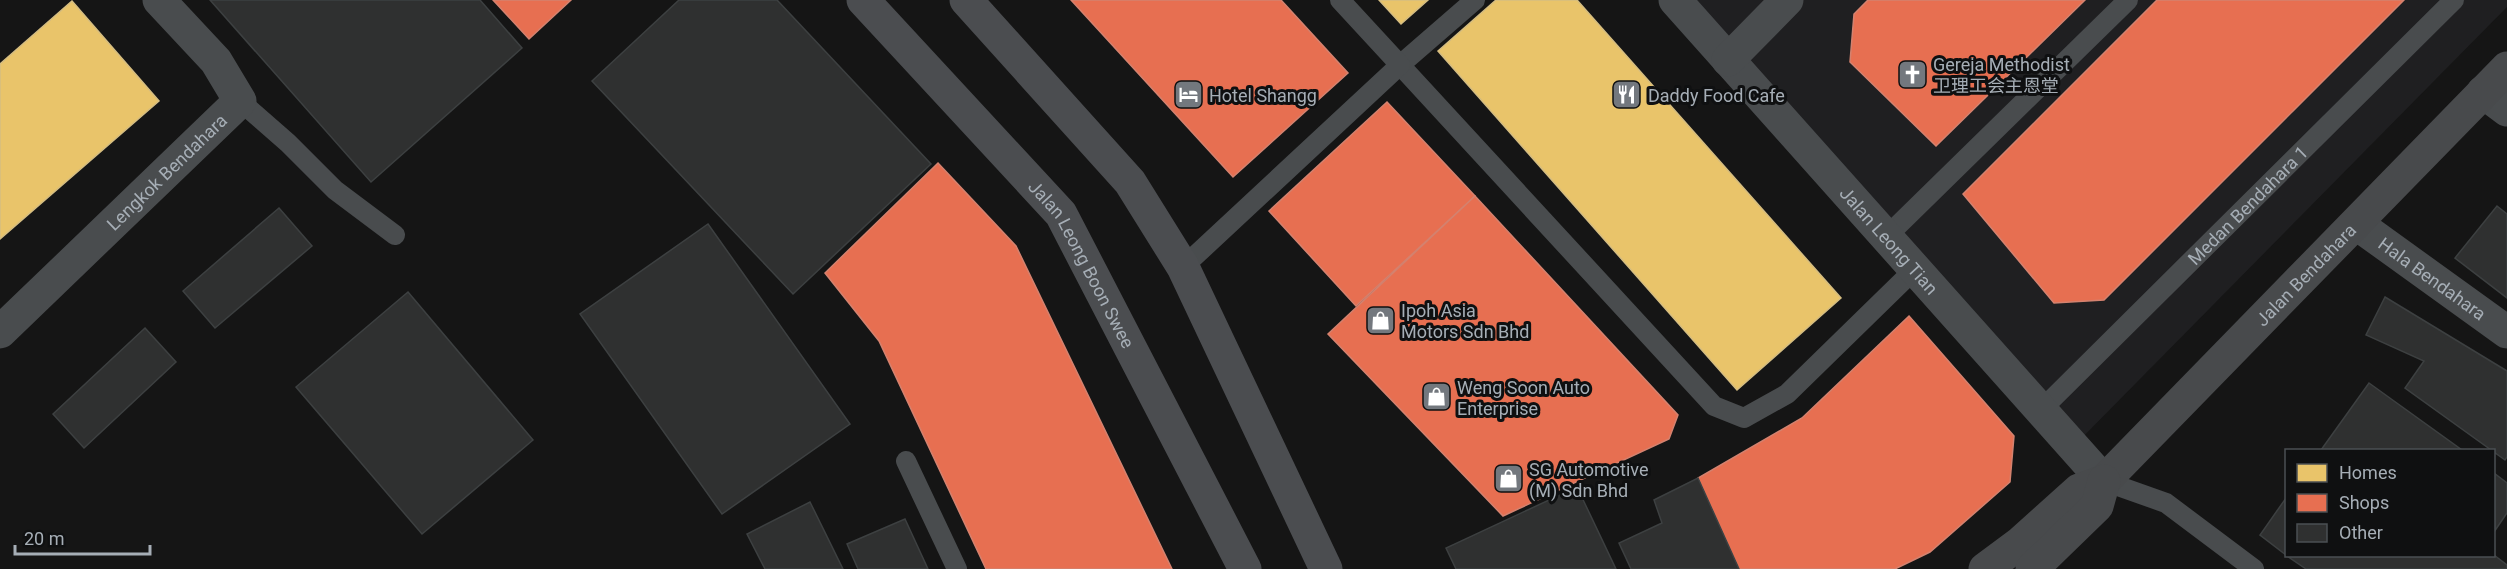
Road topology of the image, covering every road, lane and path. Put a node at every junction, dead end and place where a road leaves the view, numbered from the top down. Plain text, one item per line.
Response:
1 (159, 0) edge
2 (863, 0) edge
3 (966, 0) edge
4 (1340, 0) edge
5 (1475, 0) edge
6 (1675, 0) edge
7 (1787, 0) edge
8 (2128, 0) edge
9 (2454, 0) edge
10 (1728, 60) junction
11 (1400, 65) junction
12 (2507, 68) edge
13 (240, 101) junction
14 (2495, 101) edge
15 (2357, 224) junction
16 (395, 235) dead end
17 (1886, 237) junction
18 (1183, 267) junction
19 (1915, 269) junction
20 (0, 332) edge
21 (2507, 332) edge
22 (2041, 410) junction
23 (906, 461) dead end
24 (2104, 481) junction
25 (957, 569) edge
26 (1245, 569) edge
27 (1326, 569) edge
28 (1985, 569) edge
29 (2032, 569) edge
30 (2254, 569) edge

1 - 13 street, Lengkok Bendahara
2 - 26 main road, Jalan Leong Boon Swee
3 - 18 main road
4 - 11 lane
5 - 11 lane
6 - 10 street, Jalan Leong Tian
7 - 10 street
8 - 17 lane
9 - 22 lane, Medan Bendahara 1
10 - 17 street, Jalan Leong Tian
11 - 18 lane
11 - 19 lane
12 - 14 main road, Jalan Bendahara
13 - 16 lane
13 - 20 street, Lengkok Bendahara
14 - 15 main road, Jalan Bendahara
15 - 21 street, Hala Bendahara
15 - 24 main road, Jalan Bendahara
17 - 19 street, Jalan Leong Tian
18 - 27 main road
19 - 22 street, Jalan Leong Tian
22 - 24 street, Jalan Leong Tian
23 - 25 lane
24 - 28 main road, Jalan Bendahara
24 - 29 main road, Jalan Bendahara
24 - 30 lane

